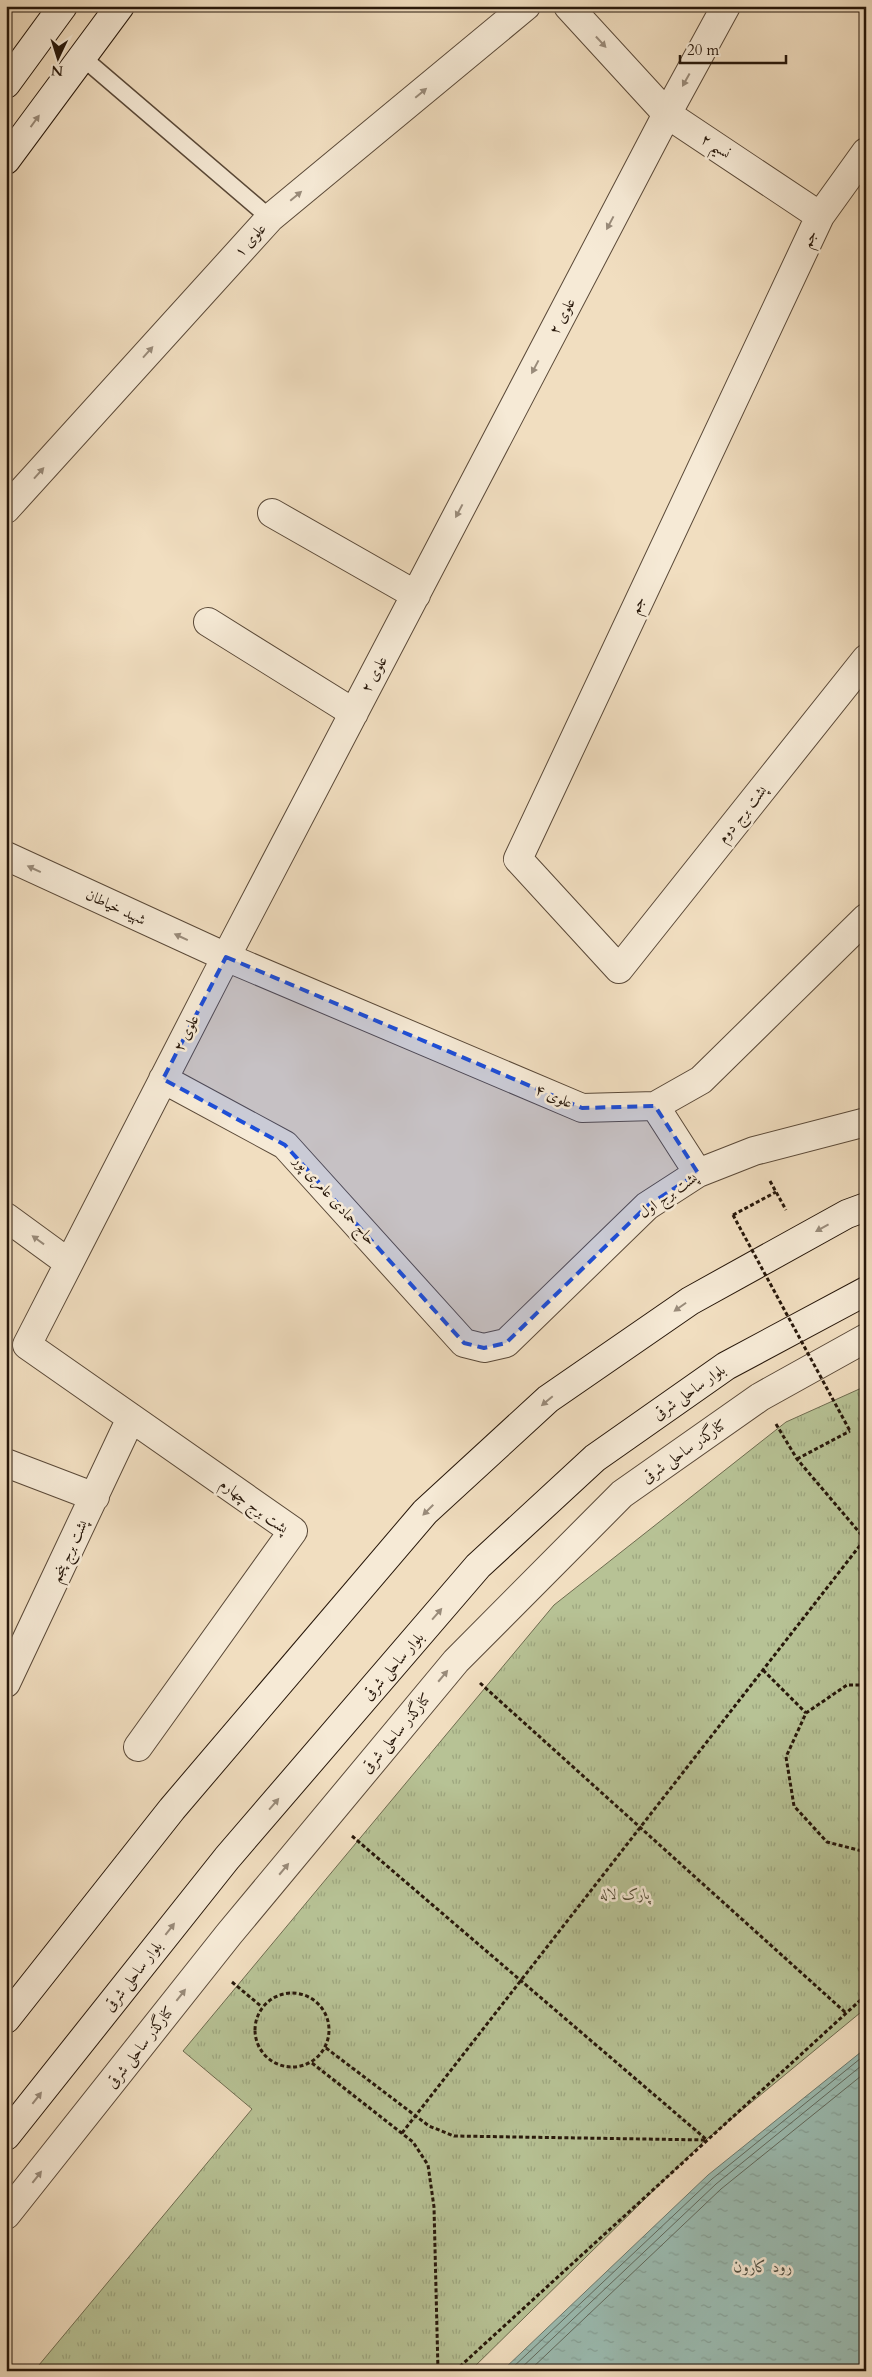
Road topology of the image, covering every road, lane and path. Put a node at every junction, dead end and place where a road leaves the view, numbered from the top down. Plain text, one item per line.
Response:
1 (63, 6) edge
2 (120, 6) edge
3 (526, 6) edge
4 (568, 6) edge
5 (726, 6) edge
6 (82, 57) junction
7 (9, 74) edge
8 (667, 114) junction
9 (865, 156) edge
10 (6, 160) edge
11 (820, 216) junction
12 (270, 218) junction
13 (6, 509) edge
14 (272, 514) dead end
15 (416, 595) junction
16 (208, 622) dead end
17 (866, 659) edge
18 (354, 713) junction
19 (6, 856) edge
20 (866, 918) edge
21 (226, 957) junction
22 (619, 969) joint
23 (163, 1079) junction
24 (654, 1106) junction
25 (866, 1122) edge
26 (698, 1173) junction
27 (776, 1192) dead end
28 (866, 1207) edge
29 (6, 1217) edge
30 (69, 1263) junction
31 (866, 1291) edge
32 (866, 1338) edge
33 (27, 1345) joint
34 (484, 1348) joint
35 (760, 1397) junction
36 (131, 1418) junction
37 (797, 1459) junction
38 (6, 1463) edge
39 (94, 1497) junction
40 (866, 1539) edge
41 (456, 1661) junction
42 (763, 1670) junction
43 (6, 1683) edge
44 (866, 1685) edge
45 (806, 1713) junction
46 (138, 1747) dead end
47 (328, 1815) junction
48 (640, 1828) junction
49 (866, 1852) edge
50 (207, 1962) junction
51 (521, 1980) junction
52 (866, 1995) edge
53 (262, 2006) junction
54 (846, 2013) junction
55 (6, 2019) edge
56 (326, 2048) junction
57 (312, 2063) junction
58 (415, 2116) junction
59 (402, 2133) junction
60 (6, 2136) edge
61 (707, 2140) junction
62 (6, 2215) edge
63 (438, 2371) edge
64 (455, 2371) edge

1 - 7 street
2 - 6 street
12 -> 3 street, علوی ۱
4 -> 8 street, نسیم ۲
5 -> 8 street, علوی ۲
10 -> 6 street
6 - 12 lane
8 - 11 street, نسیم ۲
8 -> 15 street, علوی ۲
9 - 11 street
11 - 22 street, جم
13 -> 12 street, علوی ۱
14 - 15 street
15 - 18 street, علوی ۲
16 - 18 street
17 - 22 street, پشت برج دوم
18 - 21 street, علوی ۲
21 -> 19 street, شهید خیاطان
20 - 24 street, علوی ۴
21 - 23 street, علوی ۲
21 - 24 street, علوی ۴
23 - 30 street, علوی ۲
23 - 34 street, حاج حمادی عامری پور
24 - 26 street
25 - 26 street, پشت برج اول
26 - 34 street, پشت برج اول
27 - 37 path, bridge
28 -> 55 street
30 -> 29 street
30 - 33 street, علوی ۲
60 -> 31 street, بلوار ساحلی شرقی
32 - 35 street, کنارگذر ساحلی شرقی
33 - 36 street, پشت برج چهارم
35 - 37 path
35 - 41 street, کنارگذر ساحلی شرقی
36 - 39 street, پشت برج پنجم
36 - 46 street, پشت برج چهارم
37 - 40 path
38 - 39 street
39 - 43 street, پشت برج پنجم
40 - 42 path
47 -> 41 street, کنارگذر ساحلی شرقی
41 - 48 path
42 - 45 path
42 - 48 path
44 - 45 path
45 - 49 path
50 -> 47 street, کنارگذر ساحلی شرقی
47 - 51 path
48 - 51 path
48 - 54 path
50 - 53 path
62 -> 50 street, کنارگذر ساحلی شرقی
51 - 58 path
51 - 61 path
52 - 54 path
53 - 56 path
53 - 57 path
54 - 61 path
56 - 57 path
56 - 58 path
57 - 59 path
58 - 59 path
58 - 61 path
59 - 63 path
61 - 64 path

